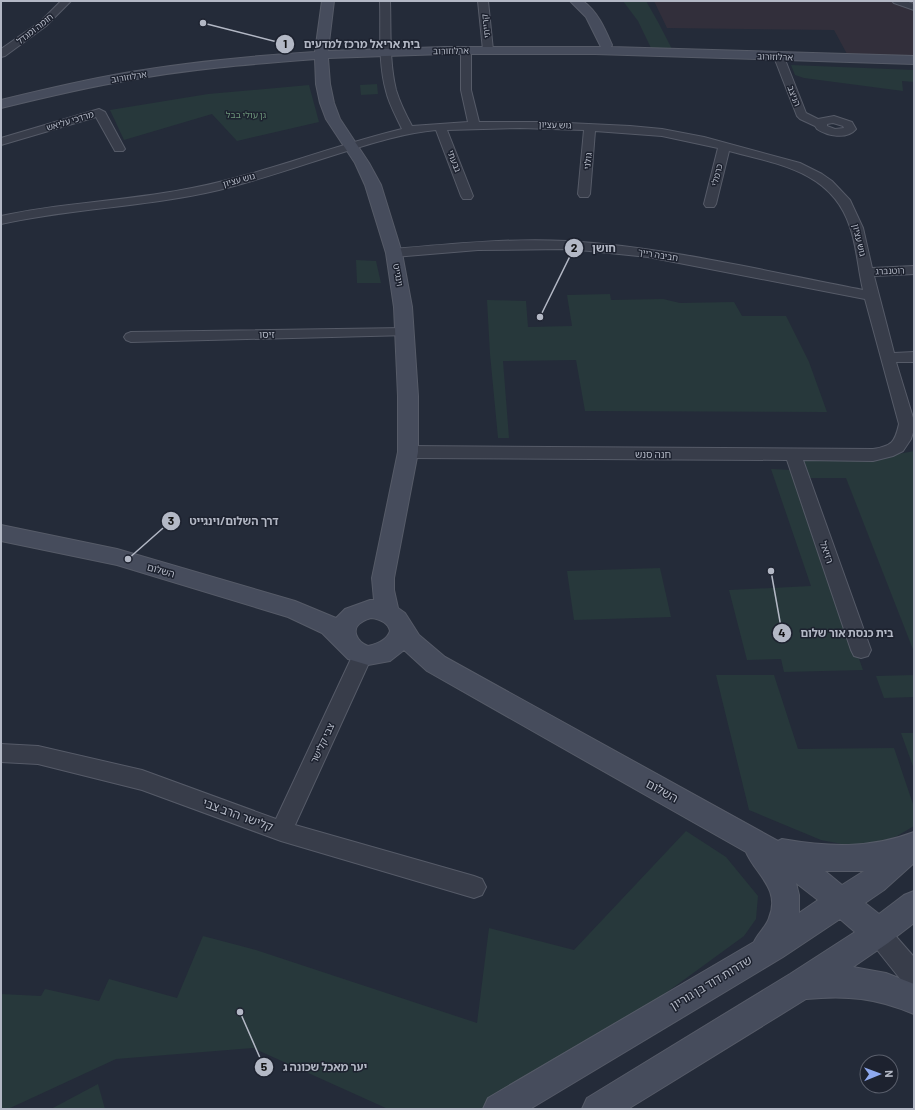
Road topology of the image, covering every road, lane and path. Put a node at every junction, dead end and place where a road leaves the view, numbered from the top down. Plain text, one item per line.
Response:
1 (66, 1) edge
2 (328, 1) edge
3 (385, 1) edge
4 (483, 1) edge
5 (576, 1) edge
6 (897, 1) edge
7 (910, 1) edge
8 (914, 3) edge
9 (914, 8) edge
10 (601, 48) junction
11 (488, 50) junction
12 (466, 51) junction
13 (386, 52) junction
14 (1, 54) edge
15 (321, 55) junction
16 (779, 57) junction
17 (914, 62) edge
18 (1, 104) edge
19 (821, 124) dead end
20 (474, 125) junction
21 (440, 127) junction
22 (590, 127) junction
23 (408, 130) junction
24 (1, 142) edge
25 (350, 144) junction
26 (724, 146) junction
27 (119, 149) dead end
28 (584, 194) dead end
29 (467, 196) dead end
30 (710, 204) dead end
31 (1, 220) edge
32 (394, 253) junction
33 (914, 270) edge
34 (866, 272) junction
35 (870, 296) junction
36 (404, 332) junction
37 (131, 336) dead end
38 (914, 357) edge
39 (888, 358) junction
40 (897, 449) joint
41 (408, 452) junction
42 (793, 455) junction
43 (1, 533) edge
44 (385, 563) junction
45 (295, 610) junction
46 (358, 612) junction
47 (393, 617) junction
48 (364, 650) junction
49 (861, 650) dead end
50 (436, 664) junction
51 (1, 753) edge
52 (281, 831) junction
53 (914, 844) edge
54 (759, 845) junction
55 (474, 887) dead end
56 (842, 901) junction
57 (914, 905) edge
58 (878, 933) junction
59 (763, 952) junction
60 (914, 976) edge
61 (801, 985) junction
62 (914, 999) edge
63 (499, 1109) edge
64 (598, 1109) edge

1 - 14 street, חומה ומגדל
2 - 15 street, וינגייט
3 - 13 street
4 - 11 street, קרייתי
5 - 10 street
6 - 9 street
7 - 8 street
10 - 11 street, ארלוזורוב
10 - 16 street, ארלוזורוב
11 - 12 street, ארלוזורוב
12 - 13 street, ארלוזורוב
12 - 20 street
13 - 15 street, ארלוזורוב
13 - 23 street
15 - 18 street, ארלוזורוב
15 - 25 street, וינגייט
16 - 17 street, ארלוזורוב
16 - 19 street, הניצב
20 - 21 street, גוש עציון
20 - 22 street, גוש עציון
21 - 23 street, גוש עציון
21 - 29 street, גבעתי
22 - 26 street, גוש עציון
22 - 28 street, גולני
23 - 25 street, גוש עציון
24 - 27 street, מרדכי עליאש
25 - 31 street, גוש עציון
25 - 32 street, וינגייט
26 - 30 street, כרמלי
26 - 34 street, גוש עציון
32 - 35 street, חביבה רייך
32 - 36 street, וינגייט
33 - 34 street, רוטנברג
34 - 35 street, גוש עציון
35 - 39 street, גוש עציון
36 - 37 street, זיסו
36 - 41 street, וינגייט
38 - 39 street
39 - 40 street, גוש עציון
40 - 42 street, חנה סנש
41 - 42 street, חנה סנש
41 - 44 street, וינגייט
42 - 49 street, רזיאל
43 - 45 street, השלום
44 - 46 street, וינגייט
44 - 47 street, וינגייט
45 - 46 street, השלום
45 - 48 street, השלום
46 - 47 street
46 - 48 street
47 - 48 street
47 - 50 street, השלום
48 - 50 street, השלום
48 - 52 street, צבי קלישר
50 - 54 street, השלום
51 - 52 street, קלישר הרב צבי
52 - 55 street, קלישר הרב צבי
53 - 54 street
53 - 56 street, שדרות דוד בן גוריון
54 - 56 street, השלום
54 - 59 street
56 - 58 street, השלום
56 - 59 street, שדרות דוד בן גוריון
57 - 58 street
58 - 60 street
58 - 61 street
59 - 63 street, שדרות דוד בן גוריון
61 - 62 street
61 - 64 street

